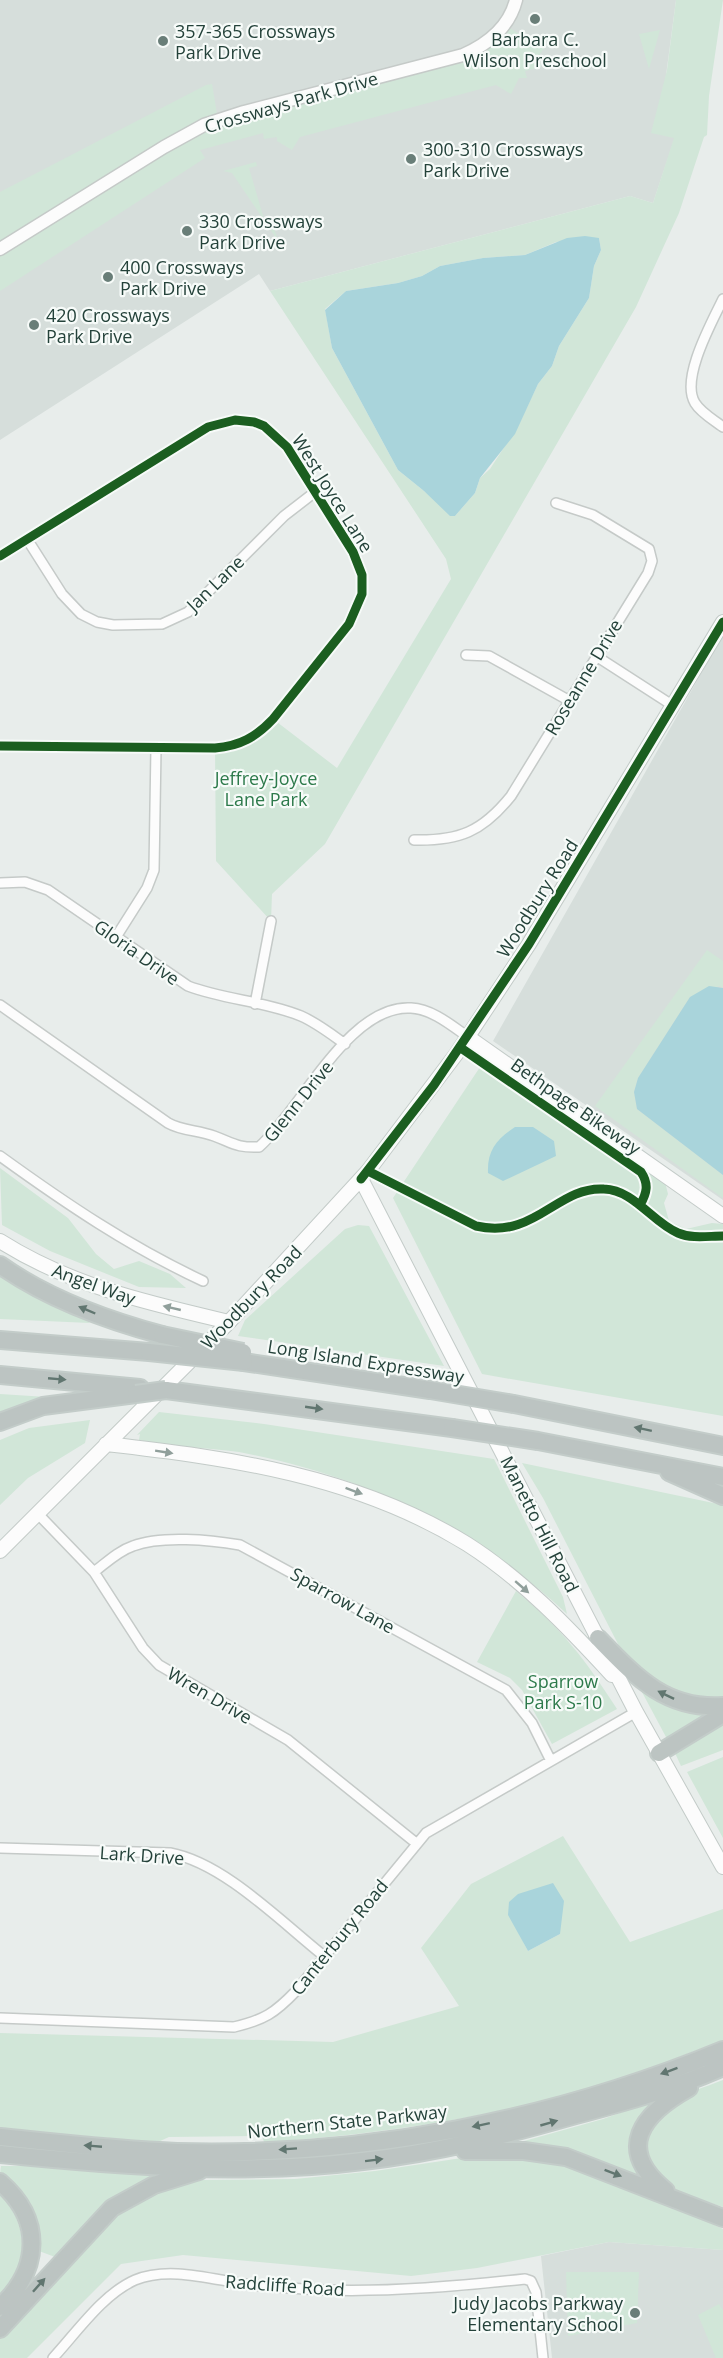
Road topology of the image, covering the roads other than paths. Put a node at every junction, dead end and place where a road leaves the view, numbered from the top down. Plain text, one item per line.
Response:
1 (516, 0) edge
2 (0, 249) edge
3 (723, 298) edge
4 (723, 427) edge
5 (315, 492) junction
6 (556, 503) dead end
7 (27, 539) junction
8 (0, 556) edge
9 (723, 622) edge
10 (466, 655) dead end
11 (596, 656) junction
12 (568, 700) junction
13 (672, 705) junction
14 (0, 746) edge
15 (156, 748) junction
16 (414, 840) dead end
17 (0, 883) edge
18 (272, 921) dead end
19 (116, 937) junction
20 (255, 1004) junction
21 (0, 1005) edge
22 (468, 1036) junction
23 (345, 1044) junction
24 (0, 1156) edge
25 (361, 1179) junction
26 (723, 1216) edge
27 (0, 1240) edge
28 (0, 1265) edge
29 (203, 1281) dead end
30 (229, 1322) junction
31 (0, 1340) edge
32 (247, 1358) junction
33 (0, 1375) edge
34 (166, 1390) junction
35 (0, 1422) edge
36 (106, 1444) junction
37 (723, 1446) edge
38 (647, 1462) junction
39 (723, 1477) edge
40 (723, 1497) edge
41 (38, 1514) junction
42 (0, 1551) edge
43 (94, 1572) junction
44 (598, 1638) junction
45 (624, 1688) junction
46 (723, 1706) edge
47 (636, 1713) junction
48 (723, 1714) edge
49 (658, 1753) junction
50 (551, 1761) junction
51 (416, 1843) junction
52 (0, 1848) edge
53 (723, 1867) edge
54 (324, 1956) junction
55 (0, 2018) edge
56 (723, 2050) edge
57 (717, 2070) edge
58 (0, 2137) edge
59 (431, 2152) junction
60 (0, 2154) edge
61 (210, 2168) junction
62 (0, 2181) edge
63 (674, 2198) junction
64 (723, 2218) edge
65 (0, 2307) edge
66 (0, 2329) edge
67 (53, 2358) edge
68 (543, 2358) edge

1 - 2 street, Crossways Park Drive
3 - 4 street
5 - 7 street, West Joyce Lane
5 - 7 street, Jan Lane
5 - 15 street, West Joyce Lane
6 - 11 street, Roseanne Drive
7 - 8 street, West Joyce Lane
9 - 13 main road, Woodbury Road
10 - 12 street
11 - 12 street, Roseanne Drive
11 - 13 street
12 - 16 street, Roseanne Drive
13 - 22 main road, Woodbury Road
14 - 15 street, West Joyce Lane
15 - 19 street
17 - 19 street, Gloria Drive
18 - 20 street
19 - 20 street, Gloria Drive
20 - 23 street, Gloria Drive
21 - 23 street, Glenn Drive
22 - 23 street, Glenn Drive
22 - 25 main road, Woodbury Road
22 - 26 main road
24 - 29 street
25 - 30 main road, Woodbury Road
25 - 44 main road, Manetto Hill Road
30 -> 27 main road, Angel Way
32 -> 28 highway, bridge
30 - 36 main road, Woodbury Road
31 - 32 highway, Long Island Expressway, bridge
37 -> 32 highway, Long Island Expressway, bridge
33 -> 34 highway, bridge
34 - 35 highway, bridge
34 -> 38 highway, bridge
36 - 41 main road, Woodbury Road
36 -> 45 main road
38 - 39 highway
38 - 40 highway
41 - 42 main road, Woodbury Road
41 - 43 street, Wren Drive
43 - 50 street, Sparrow Lane
43 - 51 street, Wren Drive
44 - 45 main road, Manetto Hill Road
46 -> 44 highway
45 - 47 main road, Manetto Hill Road
47 - 49 main road, Manetto Hill Road
47 - 50 street, Canterbury Road
48 - 49 highway
49 - 53 main road, Manetto Hill Road
50 - 51 street, Canterbury Road
51 - 54 street, Canterbury Road
52 - 54 street, Lark Drive
54 - 55 street, Canterbury Road
56 -> 58 highway, Northern State Parkway
59 -> 57 highway, Northern State Parkway
57 - 63 highway
61 -> 59 highway, Northern State Parkway
59 -> 63 highway
60 - 61 highway, Northern State Parkway
66 -> 61 highway
62 - 65 highway
63 - 64 highway
67 - 68 street, Radcliffe Road

